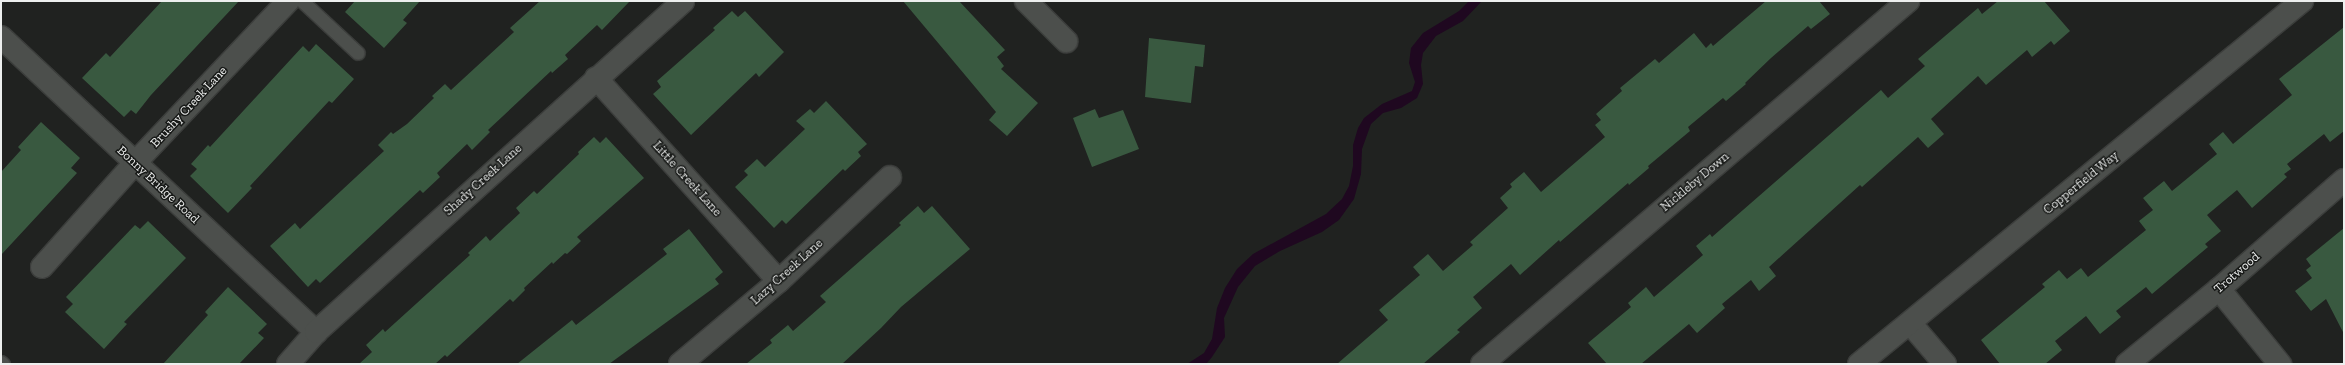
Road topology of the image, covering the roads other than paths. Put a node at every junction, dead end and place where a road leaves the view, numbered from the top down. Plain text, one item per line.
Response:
1 (288, 1) edge
2 (302, 1) edge
3 (683, 1) edge
4 (1026, 1) edge
5 (1908, 1) edge
6 (2302, 1) edge
7 (1, 37) edge
8 (1066, 41) dead end
9 (358, 53) dead end
10 (596, 78) junction
11 (134, 164) junction
12 (890, 177) dead end
13 (2344, 180) edge
14 (42, 267) dead end
15 (778, 281) junction
16 (2219, 289) junction
17 (1910, 323) junction
18 (316, 332) junction
19 (288, 364) edge
20 (680, 364) edge
21 (1482, 364) edge
22 (1860, 364) edge
23 (1944, 364) edge
24 (2127, 364) edge
25 (2280, 364) edge

1 - 11 street, Brushy Creek Lane
2 - 9 lane
3 - 10 street, Shady Creek Lane
4 - 8 street
5 - 21 street, Nickleby Down
6 - 17 street, Copperfield Way
7 - 11 street, Bonny Bridge Road
10 - 15 street, Little Creek Lane
10 - 18 street, Shady Creek Lane
11 - 14 street, Brushy Creek Lane
11 - 18 street, Bonny Bridge Road
12 - 15 street, Lazy Creek Lane
13 - 16 street, Trotwood
15 - 20 street, Lazy Creek Lane
16 - 24 street, Trotwood
16 - 25 street
17 - 22 street, Copperfield Way
17 - 23 street
18 - 19 street, Shady Creek Lane

